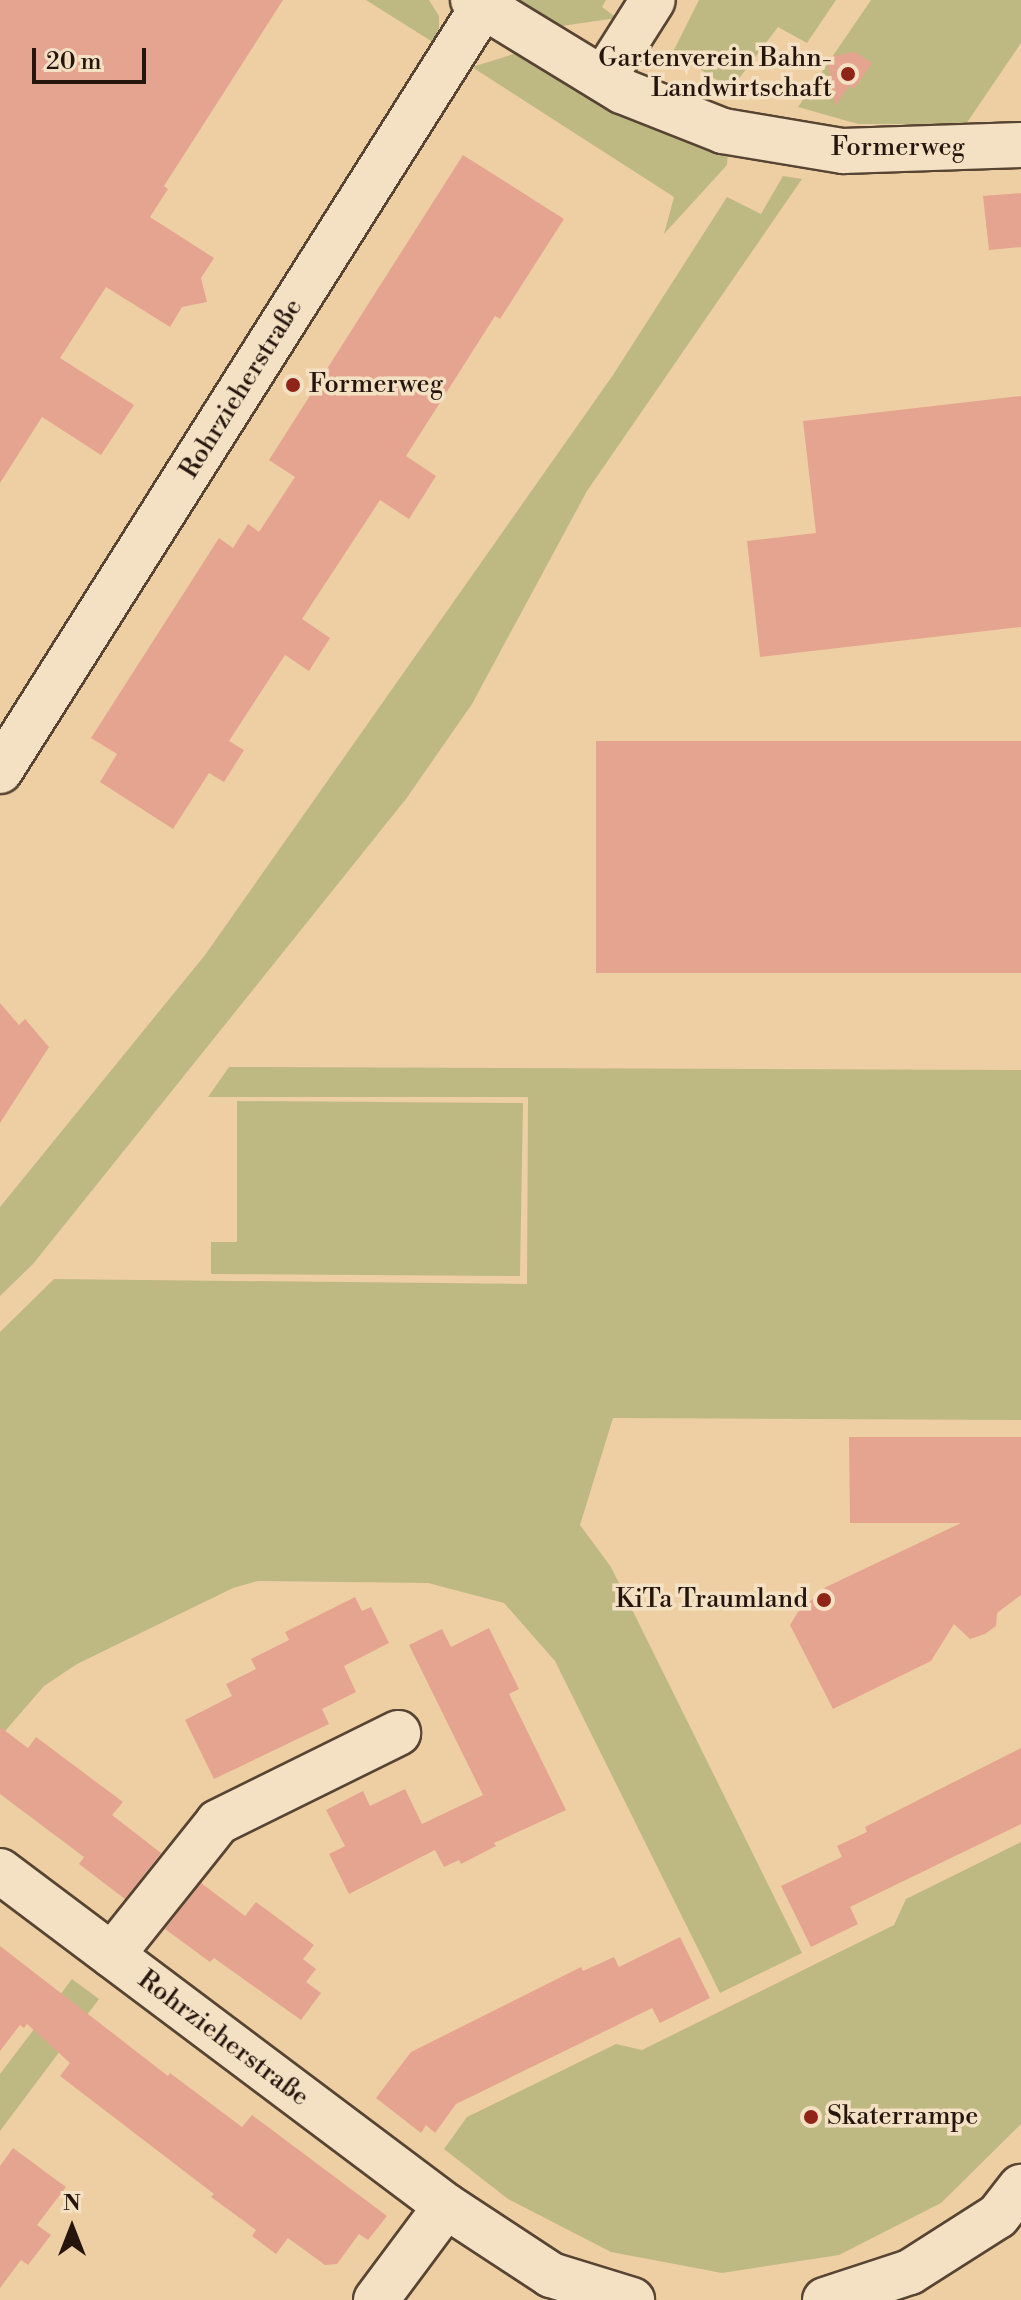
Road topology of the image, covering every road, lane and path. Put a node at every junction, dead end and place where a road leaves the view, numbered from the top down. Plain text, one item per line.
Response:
1 (653, 0) edge
2 (478, 3) edge
3 (603, 79) junction
4 (1021, 145) edge
5 (0, 771) edge
6 (398, 1733) dead end
7 (0, 1871) edge
8 (112, 1955) junction
9 (1021, 2187) edge
10 (446, 2206) junction
11 (376, 2300) edge
12 (632, 2300) edge
13 (825, 2300) edge

1 - 3 street
2 - 3 street, Formerweg
2 - 5 street, Rohrzieherstraße
3 - 4 street, Formerweg
6 - 8 street
7 - 8 street, Rohrzieherstraße
8 - 10 street, Rohrzieherstraße
9 - 13 street
10 - 11 street
10 - 12 street, Rohrzieherstraße

